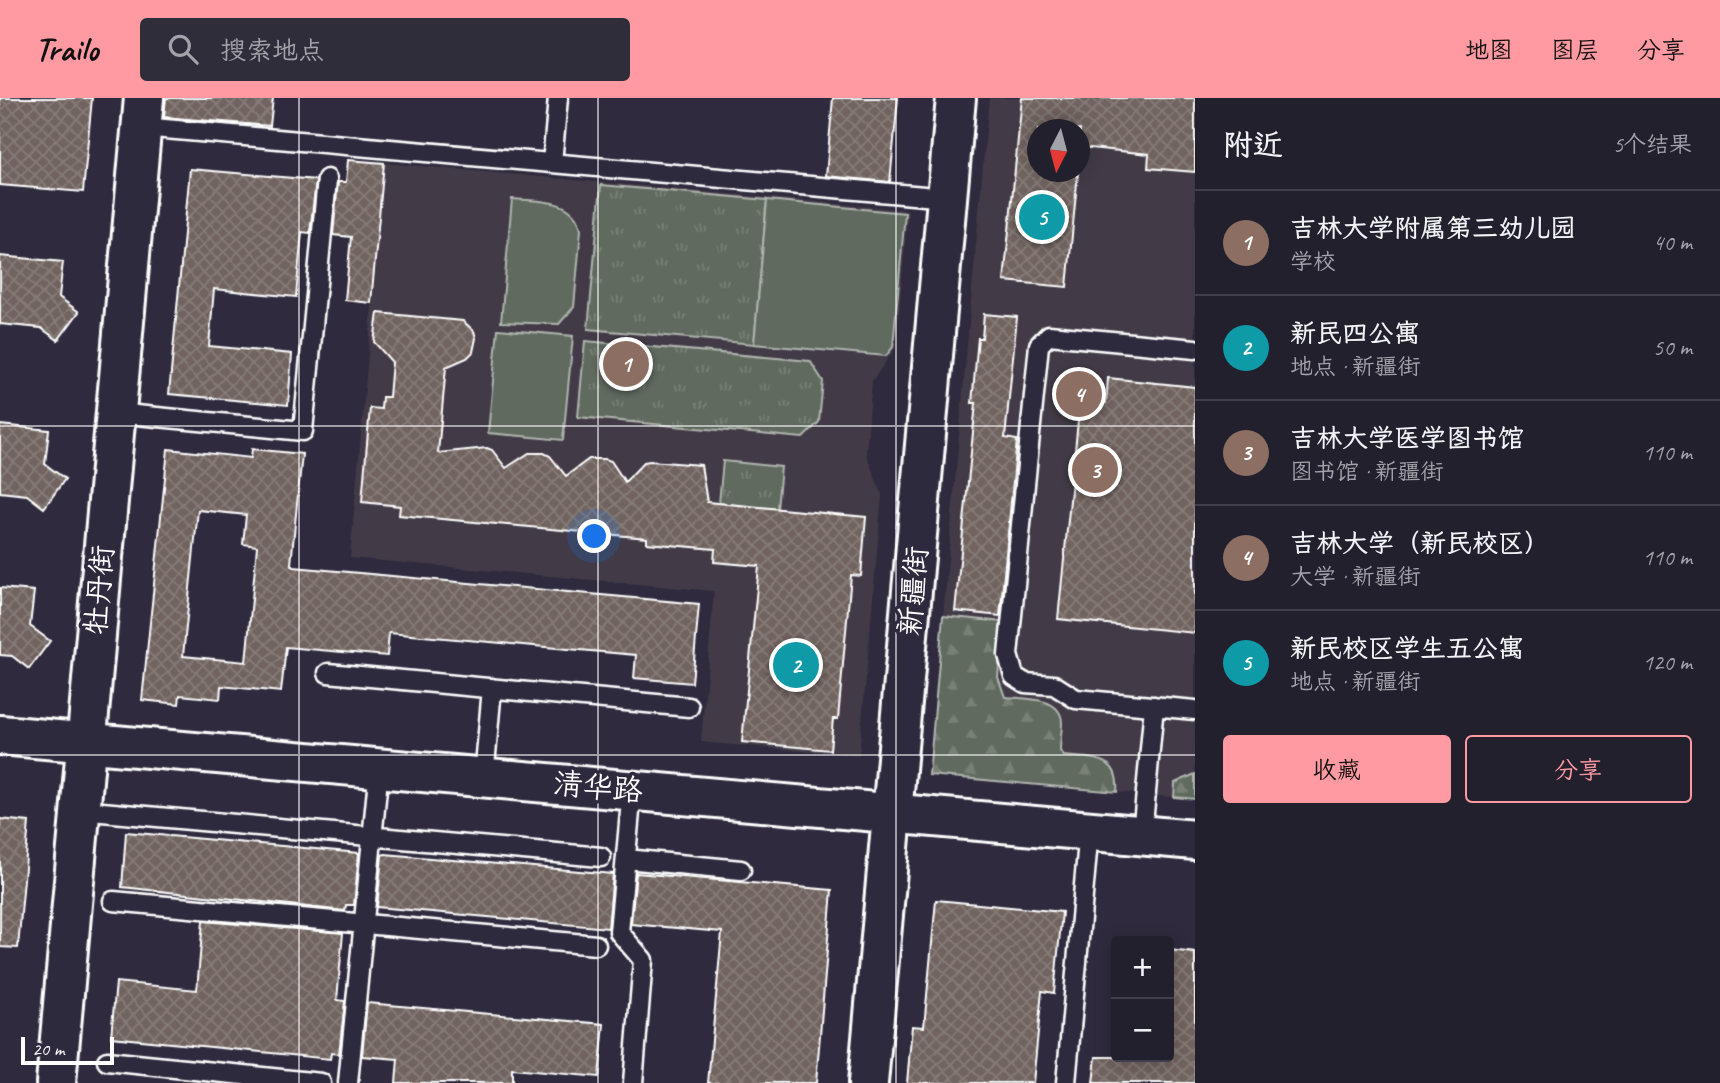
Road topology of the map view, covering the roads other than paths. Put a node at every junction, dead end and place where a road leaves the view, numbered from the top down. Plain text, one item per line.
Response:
1 (558, 98) edge
2 (956, 98) edge
3 (143, 112) edge
4 (552, 163) junction
5 (327, 180) dead end
6 (947, 198) junction
7 (1195, 349) edge
8 (115, 413) junction
9 (328, 673) dead end
10 (492, 688) junction
11 (1154, 706) junction
12 (689, 707) dead end
13 (1195, 710) edge
14 (0, 734) edge
15 (85, 742) junction
16 (379, 768) junction
17 (484, 777) junction
18 (632, 790) junction
19 (80, 810) junction
20 (893, 813) junction
21 (1089, 830) junction
22 (1142, 835) junction
23 (373, 836) junction
24 (1195, 840) edge
25 (601, 857) dead end
26 (626, 859) junction
27 (741, 870) dead end
28 (113, 901) dead end
29 (364, 924) junction
30 (596, 946) dead end
31 (107, 1061) dead end
32 (56, 1083) edge
33 (321, 1083) edge
34 (348, 1083) edge
35 (633, 1083) edge
36 (869, 1083) edge
37 (1066, 1083) edge

1 - 4 lane
2 - 6 street, 新疆街
3 - 4 lane
3 - 8 street, 牡丹街
4 - 6 lane
5 - 8 lane
6 - 20 street, 新疆街
7 - 11 lane
8 - 15 street, 牡丹街
9 - 10 lane
10 - 12 lane
10 - 17 lane
11 - 13 lane
11 - 22 lane
14 - 15 street, 清华路
15 - 16 street, 清华路
15 - 19 street, 牡丹街
16 - 17 street, 清华路
16 - 23 lane
17 - 18 street, 清华路
18 - 20 street, 清华路
18 - 26 lane
19 - 23 lane
19 - 32 street, 牡丹街
20 - 21 street, 清华路
20 - 36 street, 新疆街
21 - 22 street, 清华路
21 - 37 lane
22 - 24 street, 清华路
23 - 25 lane
23 - 29 lane
26 - 27 lane
26 - 35 lane
28 - 29 lane
29 - 30 lane
29 - 34 lane
31 - 33 lane

